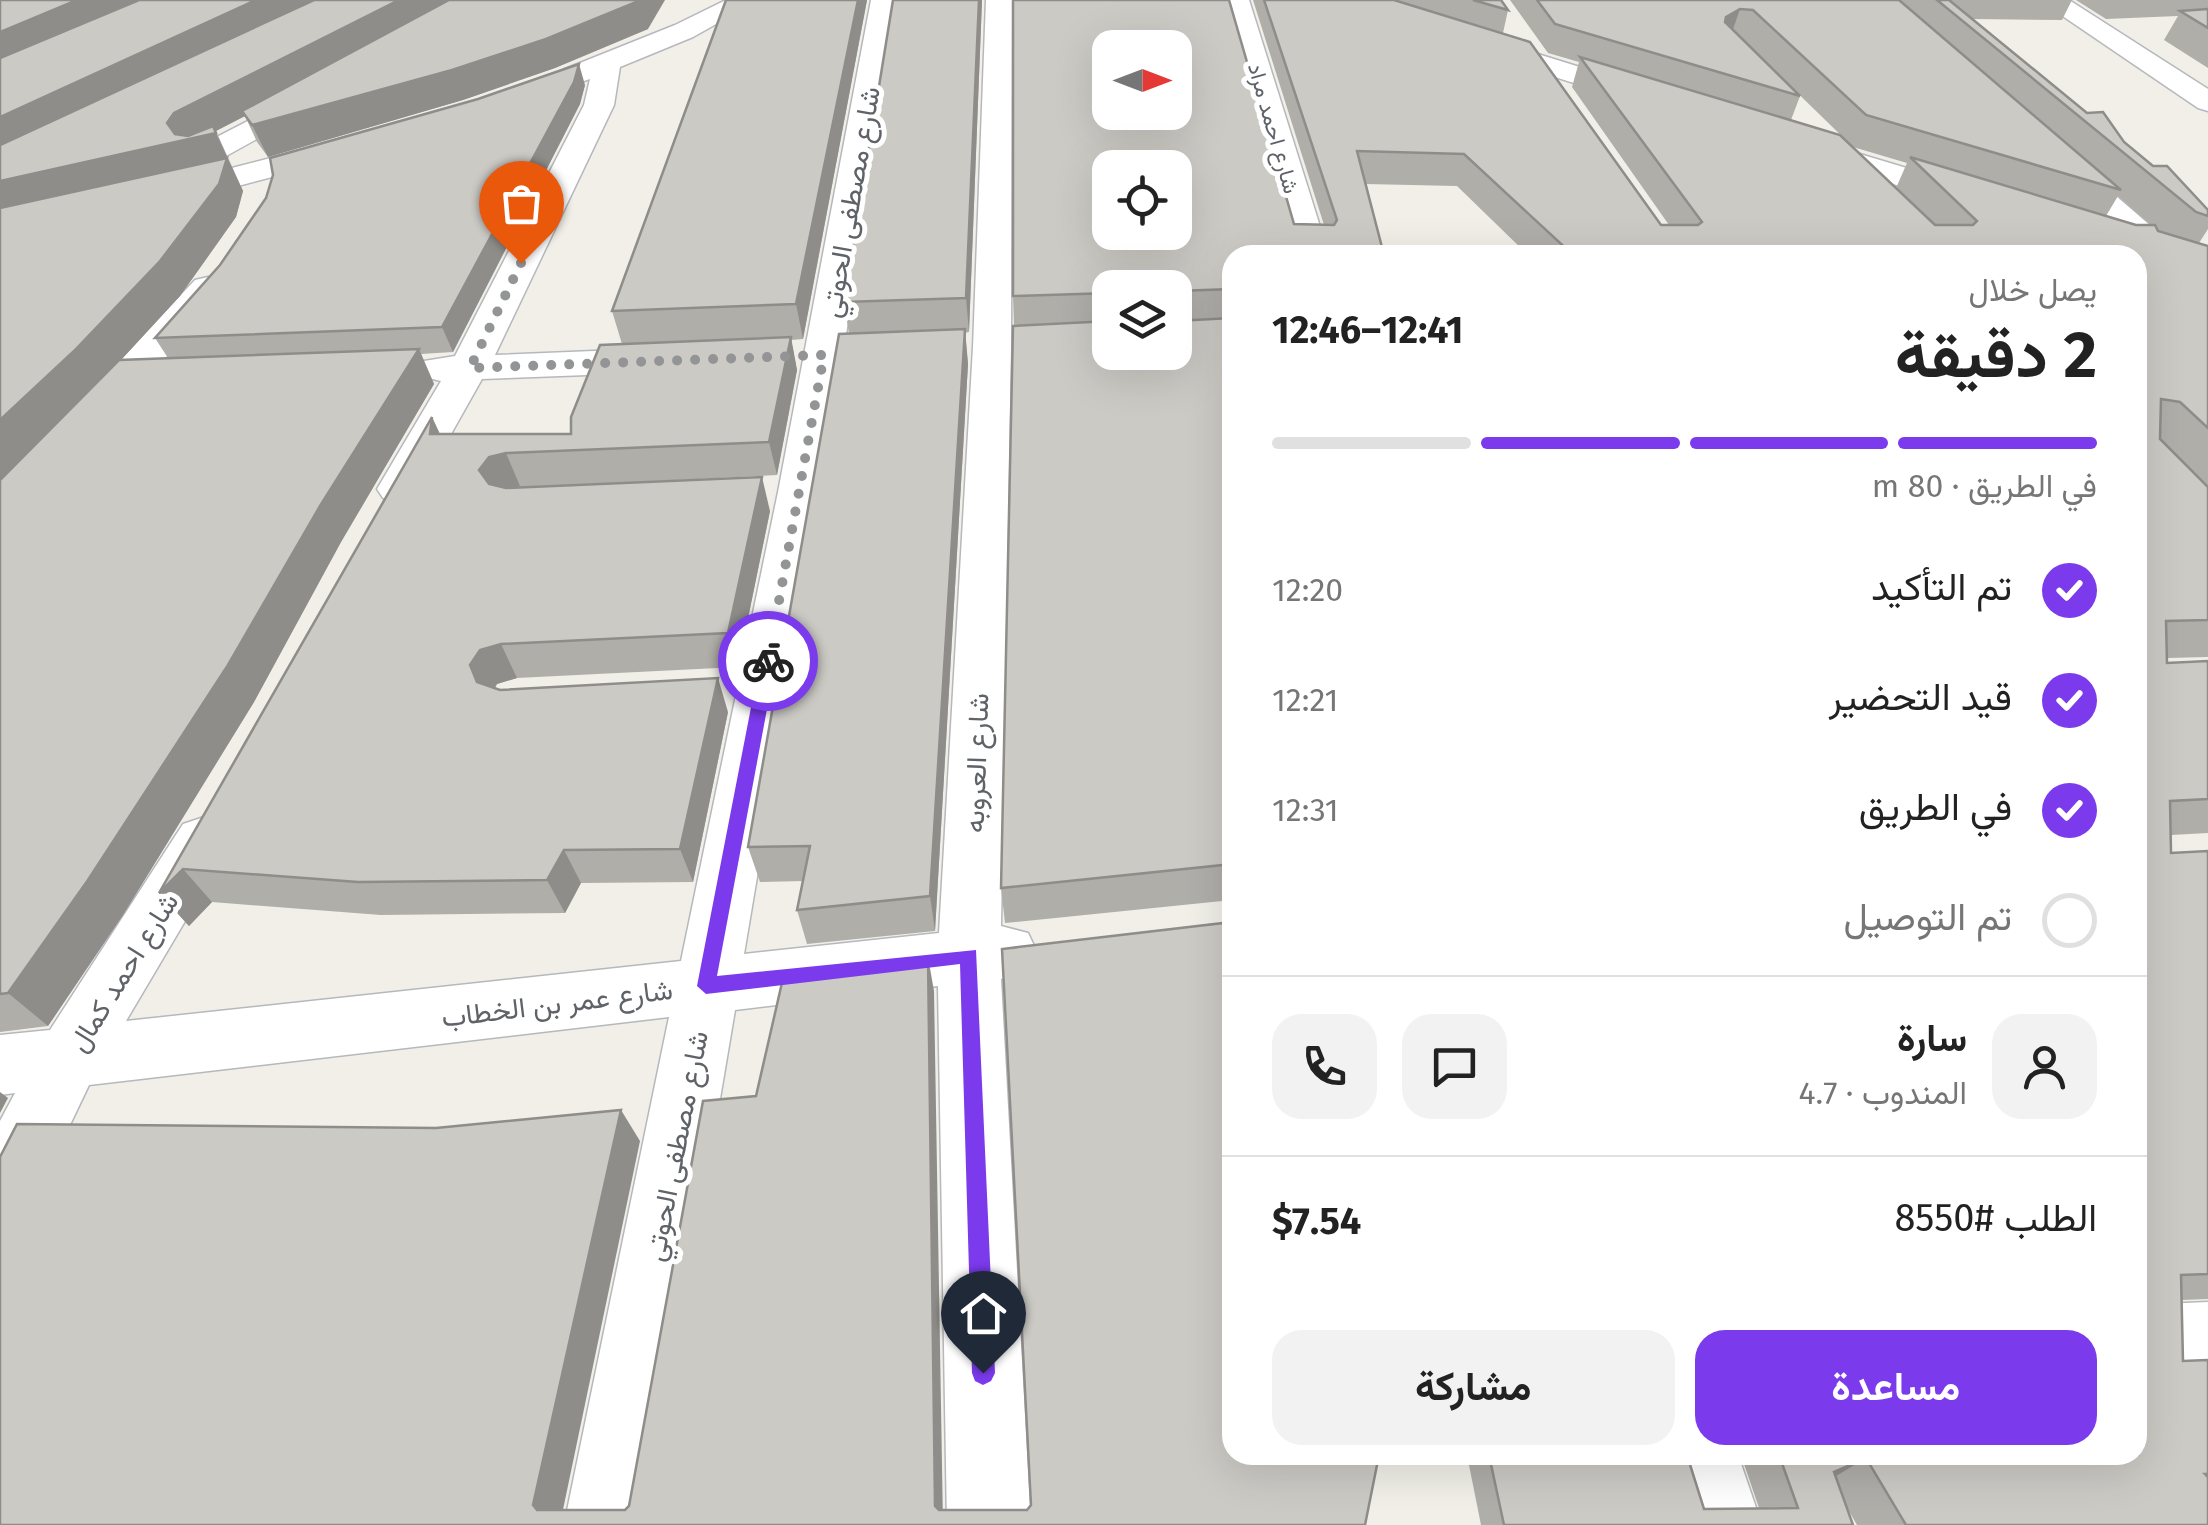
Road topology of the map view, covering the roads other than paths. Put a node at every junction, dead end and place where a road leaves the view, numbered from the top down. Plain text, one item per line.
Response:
1 (746, 0) edge
2 (884, 0) edge
3 (999, 0) edge
4 (1236, 0) edge
5 (1338, 0) edge
6 (2052, 0) edge
7 (1504, 15) dead end
8 (2154, 28) dead end
9 (2100, 31) junction
10 (1534, 61) junction
11 (607, 62) junction
12 (338, 82) edge
13 (542, 87) edge
14 (1556, 94) edge
15 (2208, 102) edge
16 (1667, 103) edge
17 (1798, 116) edge
18 (1762, 132) edge
19 (235, 138) junction
20 (382, 138) edge
21 (2036, 143) edge
22 (1838, 156) junction
23 (260, 190) junction
24 (1888, 206) edge
25 (2003, 208) edge
26 (2095, 237) edge
27 (1308, 245) edge
28 (2121, 245) edge
29 (2147, 253) edge
30 (230, 263) edge
31 (706, 359) edge
32 (470, 368) junction
33 (393, 370) edge
34 (184, 378) edge
35 (127, 380) junction
36 (0, 514) edge
37 (374, 531) edge
38 (763, 688) junction
39 (706, 691) edge
40 (224, 807) edge
41 (1063, 946) edge
42 (969, 956) junction
43 (706, 986) junction
44 (68, 1060) junction
45 (0, 1065) edge
46 (0, 1194) edge
47 (2208, 1341) edge
48 (2147, 1344) edge
49 (1700, 1465) edge
50 (606, 1525) edge
51 (988, 1525) edge
52 (1720, 1525) edge

1 - 11 street
2 - 38 street, شارع مصطفى الحوتي
3 - 42 street, شارع العروبه
4 - 27 street, شارع احمد مراد
5 - 10 street
6 - 9 street
7 - 10 street
8 - 9 street
9 - 15 street
10 - 14 street
10 - 16 street
11 - 13 street
11 - 32 street
12 - 19 street
17 - 22 street
18 - 22 street
19 - 23 street
19 - 23 street
20 - 23 street
21 - 29 street
22 - 24 street
22 - 25 street
26 - 28 street
30 - 35 street
31 - 32 street
32 - 33 street
32 - 37 street
34 - 35 street
35 - 36 street
38 - 39 street
38 - 43 street, شارع مصطفى الحوتي
40 - 44 street, شارع احمد كمال
41 - 42 street, شارع عمر بن الخطاب
42 - 43 street, شارع عمر بن الخطاب
42 - 51 street, شارع العروبه
43 - 44 street, شارع عمر بن الخطاب
43 - 50 street, شارع مصطفى الحوتي
44 - 45 street, شارع عمر بن الخطاب
44 - 46 street, شارع احمد كمال
47 - 48 street
49 - 52 street

